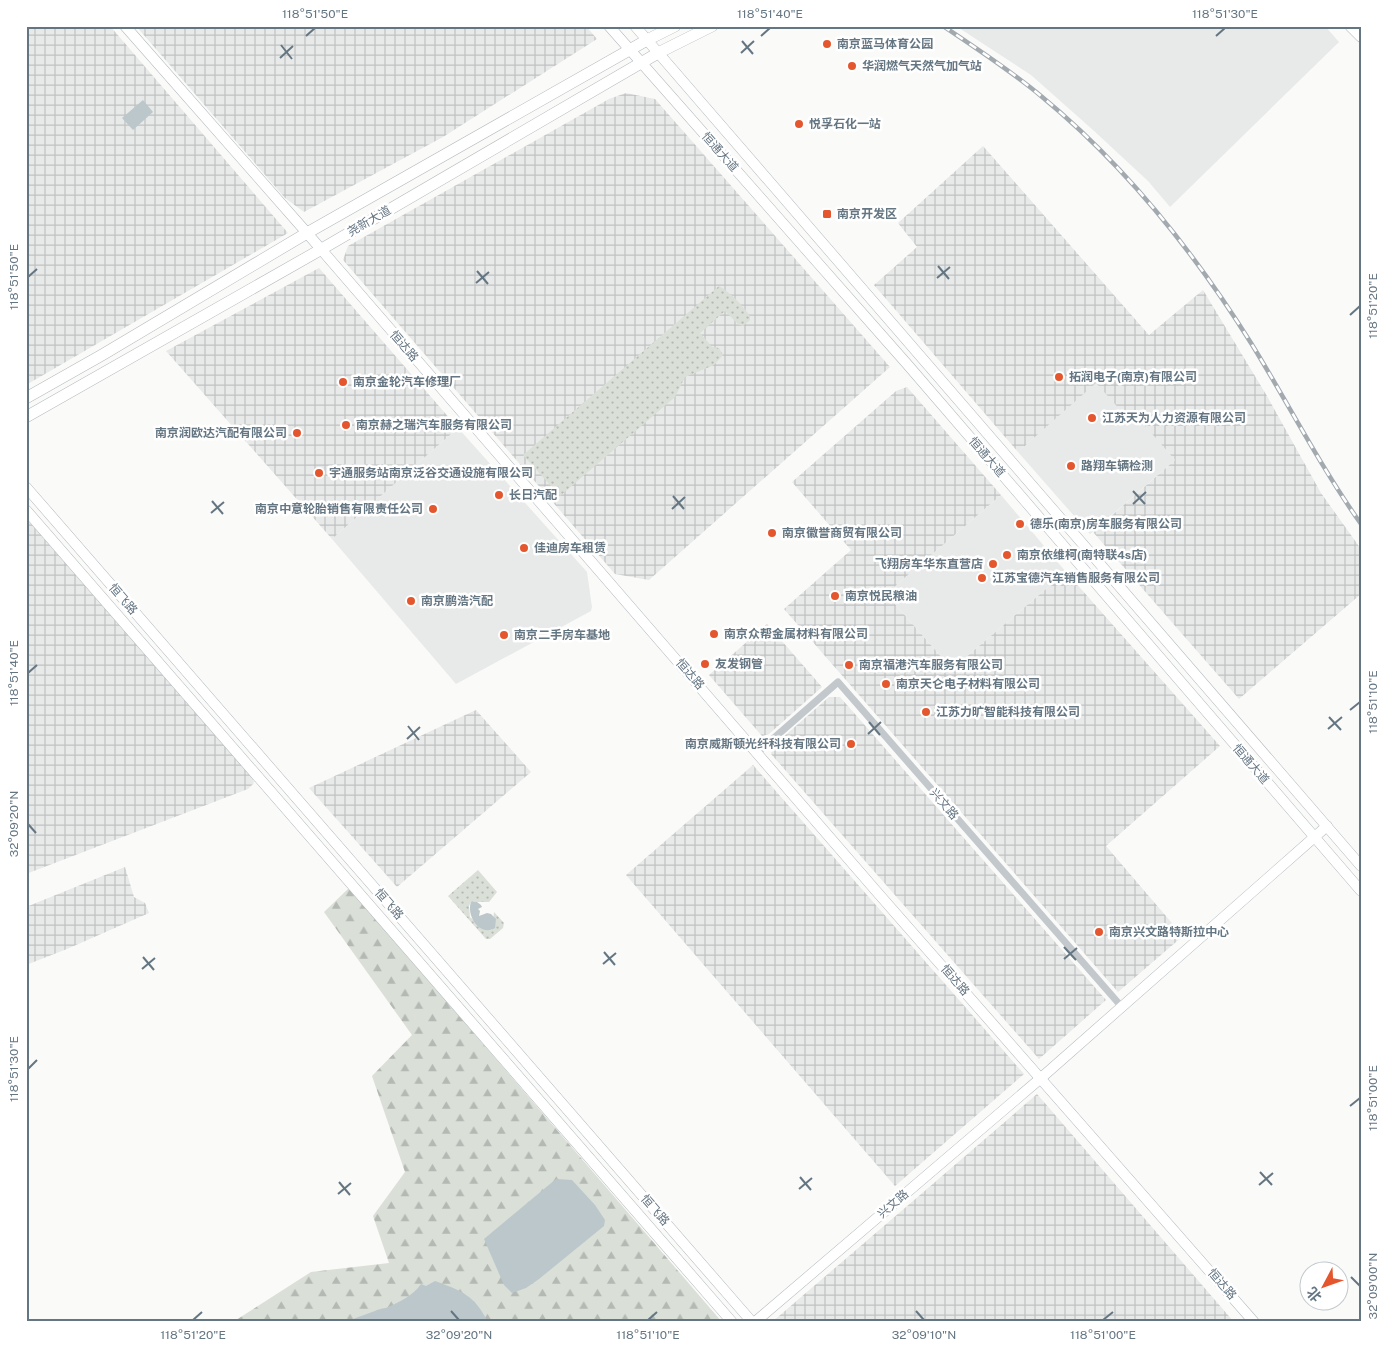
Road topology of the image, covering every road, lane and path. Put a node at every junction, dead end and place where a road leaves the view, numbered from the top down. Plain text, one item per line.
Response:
1 (125, 26) edge
2 (609, 26) edge
3 (635, 26) edge
4 (675, 26) edge
5 (712, 26) edge
6 (1350, 26) edge
7 (1361, 38) edge
8 (647, 40) junction
9 (629, 50) junction
10 (658, 53) junction
11 (641, 64) junction
12 (306, 233) junction
13 (320, 250) junction
14 (26, 398) edge
15 (26, 417) edge
16 (26, 487) edge
17 (26, 510) edge
18 (758, 752) junction
19 (1327, 826) junction
20 (1314, 837) junction
21 (1361, 866) edge
22 (1361, 890) edge
23 (1122, 1006) junction
24 (1041, 1078) junction
25 (732, 1322) edge
26 (754, 1322) edge
27 (1254, 1322) edge

1 - 12 main road, 恒达路
2 - 9 main road, 恒通大道
3 - 8 main road, 恒通大道
4 - 8 main road, 尧新大道
5 - 10 main road, 尧新大道
6 - 7 main road
8 - 9 main road, 尧新大道
8 - 10 main road, 恒通大道
9 - 11 main road, 恒通大道
9 - 12 main road, 尧新大道
10 - 11 main road, 尧新大道
10 - 19 main road, 恒通大道
11 - 13 main road, 尧新大道
11 - 20 main road, 恒通大道
12 - 13 main road, 恒达路
12 - 14 main road, 尧新大道
13 - 15 main road, 尧新大道
13 - 18 main road, 恒达路
16 - 26 main road, 恒飞路
17 - 25 main road, 恒飞路
18 - 23 street, 兴文路
18 - 24 main road, 恒达路
19 - 20 main road, 兴文路
19 - 21 main road, 恒通大道
20 - 22 main road, 恒通大道
20 - 23 main road, 兴文路
23 - 24 main road, 兴文路
24 - 26 main road, 兴文路
24 - 27 main road, 恒达路

